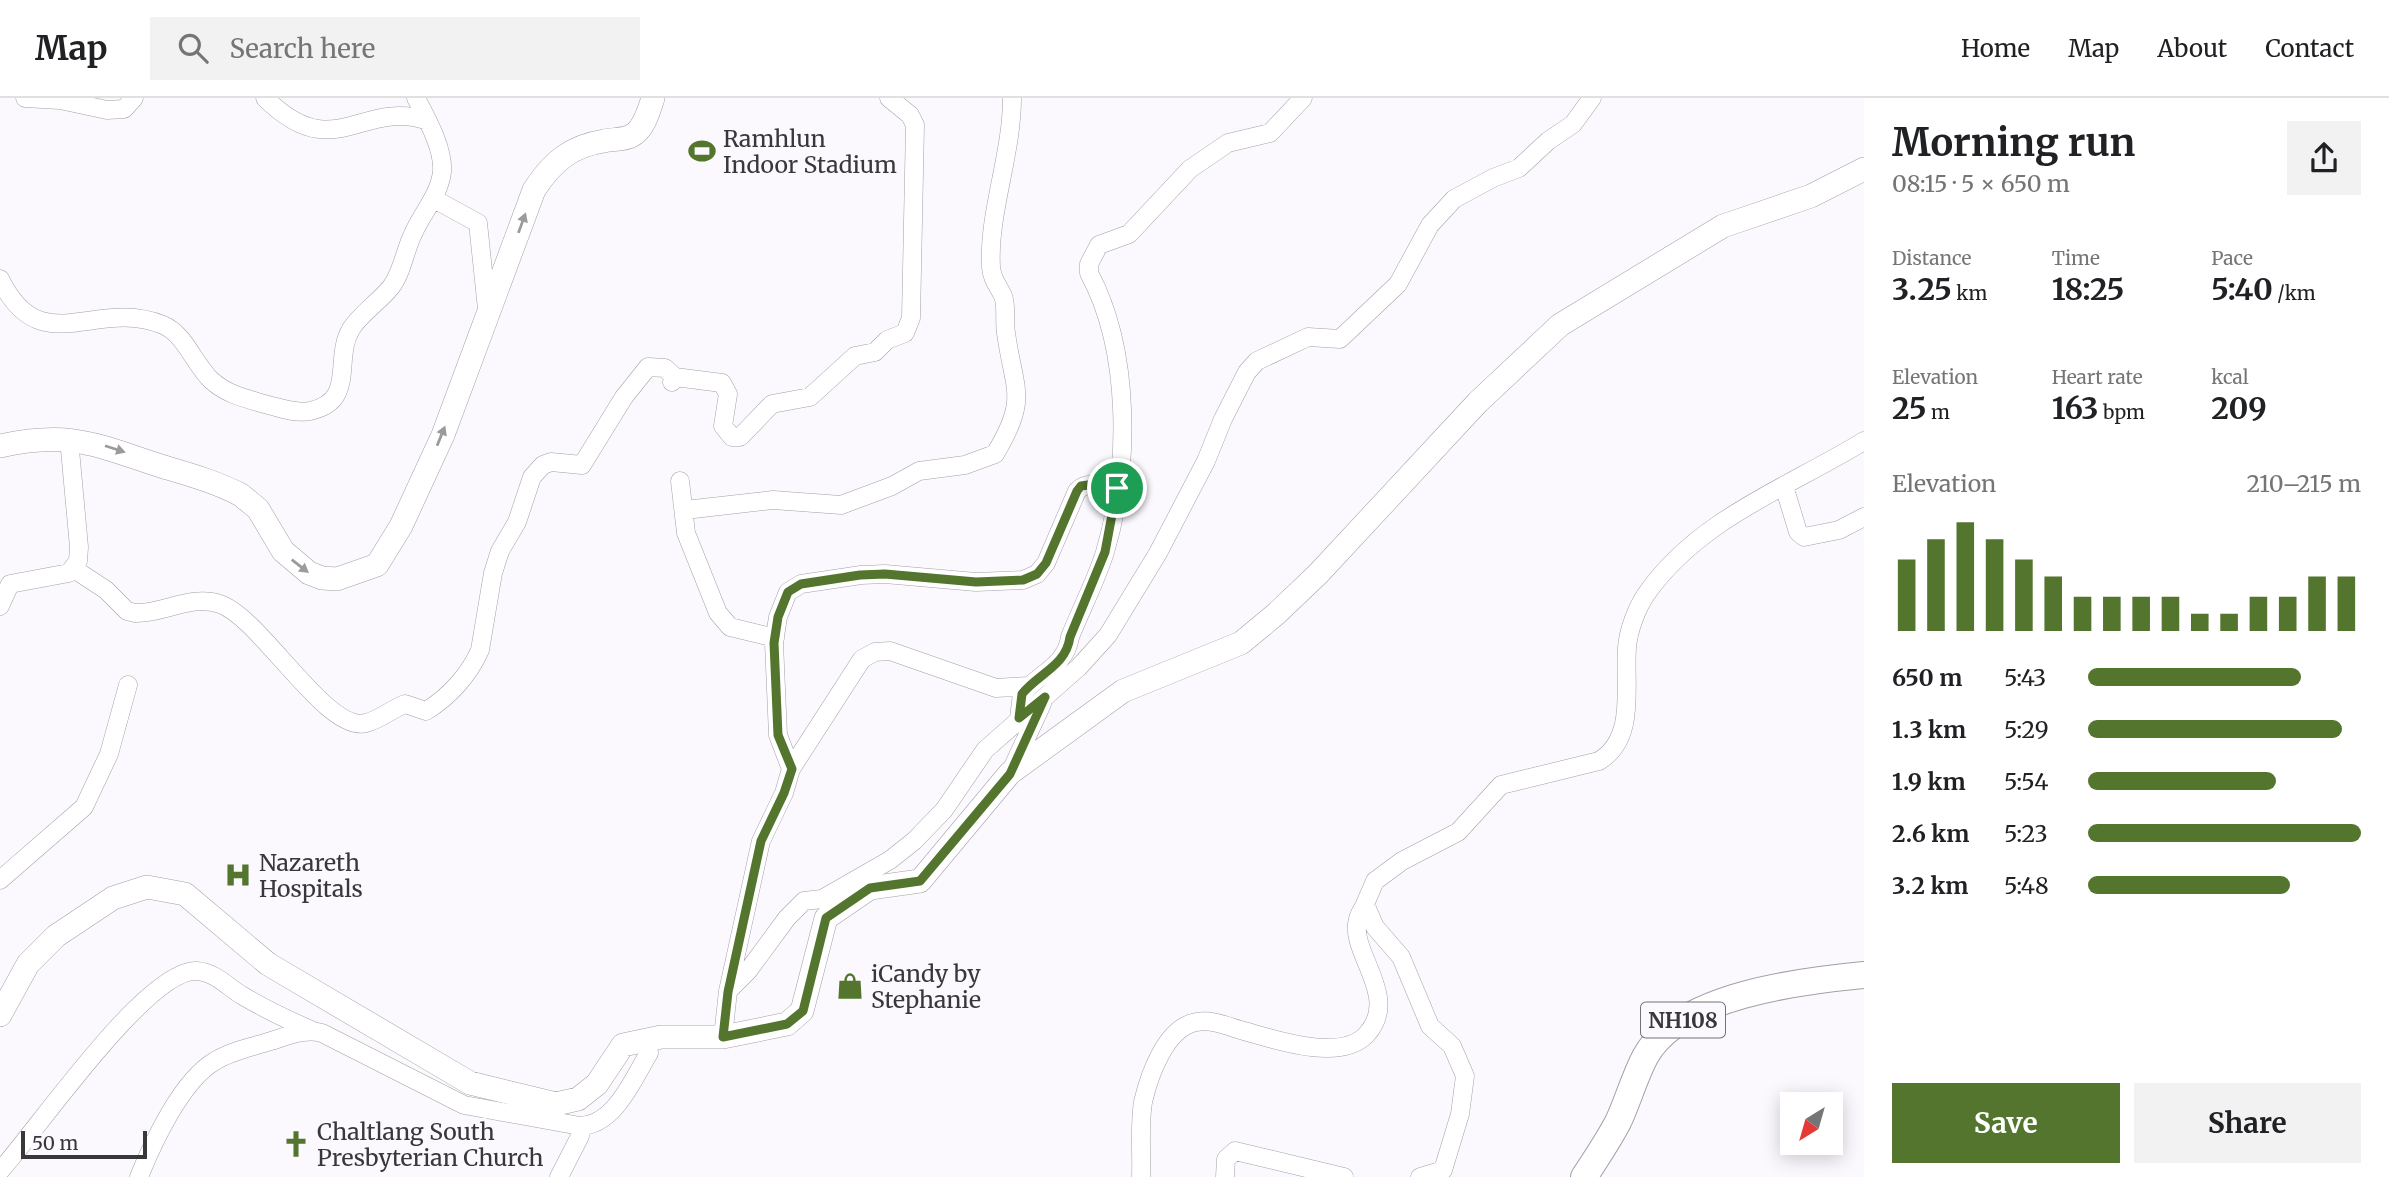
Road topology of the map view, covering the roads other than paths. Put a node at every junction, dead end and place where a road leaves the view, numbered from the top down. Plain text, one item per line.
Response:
1 (25, 98) edge
2 (134, 98) edge
3 (265, 98) edge
4 (416, 98) edge
5 (653, 98) edge
6 (888, 98) edge
7 (1012, 98) edge
8 (1303, 98) edge
9 (1592, 98) edge
10 (428, 121) junction
11 (1864, 169) edge
12 (434, 199) junction
13 (0, 279) edge
14 (487, 309) junction
15 (69, 439) junction
16 (1864, 441) edge
17 (0, 446) edge
18 (680, 481) dead end
19 (1784, 486) junction
20 (1117, 488) junction
21 (685, 509) junction
22 (1864, 517) edge
23 (74, 569) junction
24 (0, 606) edge
25 (775, 639) junction
26 (128, 685) dead end
27 (1028, 686) junction
28 (1045, 697) junction
29 (1019, 718) junction
30 (792, 769) junction
31 (1010, 774) junction
32 (0, 880) edge
33 (1365, 904) junction
34 (1864, 975) edge
35 (728, 992) junction
36 (0, 1015) edge
37 (311, 1030) junction
38 (723, 1037) junction
39 (647, 1040) junction
40 (580, 1126) junction
41 (0, 1171) edge
42 (139, 1177) edge
43 (559, 1177) edge
44 (1141, 1177) edge
45 (1225, 1177) edge
46 (1344, 1177) edge
47 (1420, 1177) edge
48 (1584, 1177) edge

1 - 2 street
3 - 10 street
4 - 10 street
14 -> 5 main road
6 - 23 street
7 - 21 street
8 - 20 street
9 - 28 street
10 - 12 street
11 - 31 main road
12 - 13 street
12 - 14 street
15 -> 14 main road
15 - 17 main road
15 - 23 street
16 - 19 street
18 - 21 street
19 - 22 street
19 - 33 street
20 - 25 street
20 - 27 street
21 - 25 street
23 - 24 street
25 - 30 street
26 - 32 street
27 - 29 street
27 - 30 street
28 - 29 street
28 - 31 street
29 - 35 street
30 - 35 street
31 - 38 main road
33 - 44 street
33 - 47 street
34 - 48 highway, NH108
35 - 38 street
36 - 39 main road
37 - 40 street
37 - 41 street
37 - 42 street
38 - 39 main road
39 - 40 street
40 - 43 street
45 - 46 street

